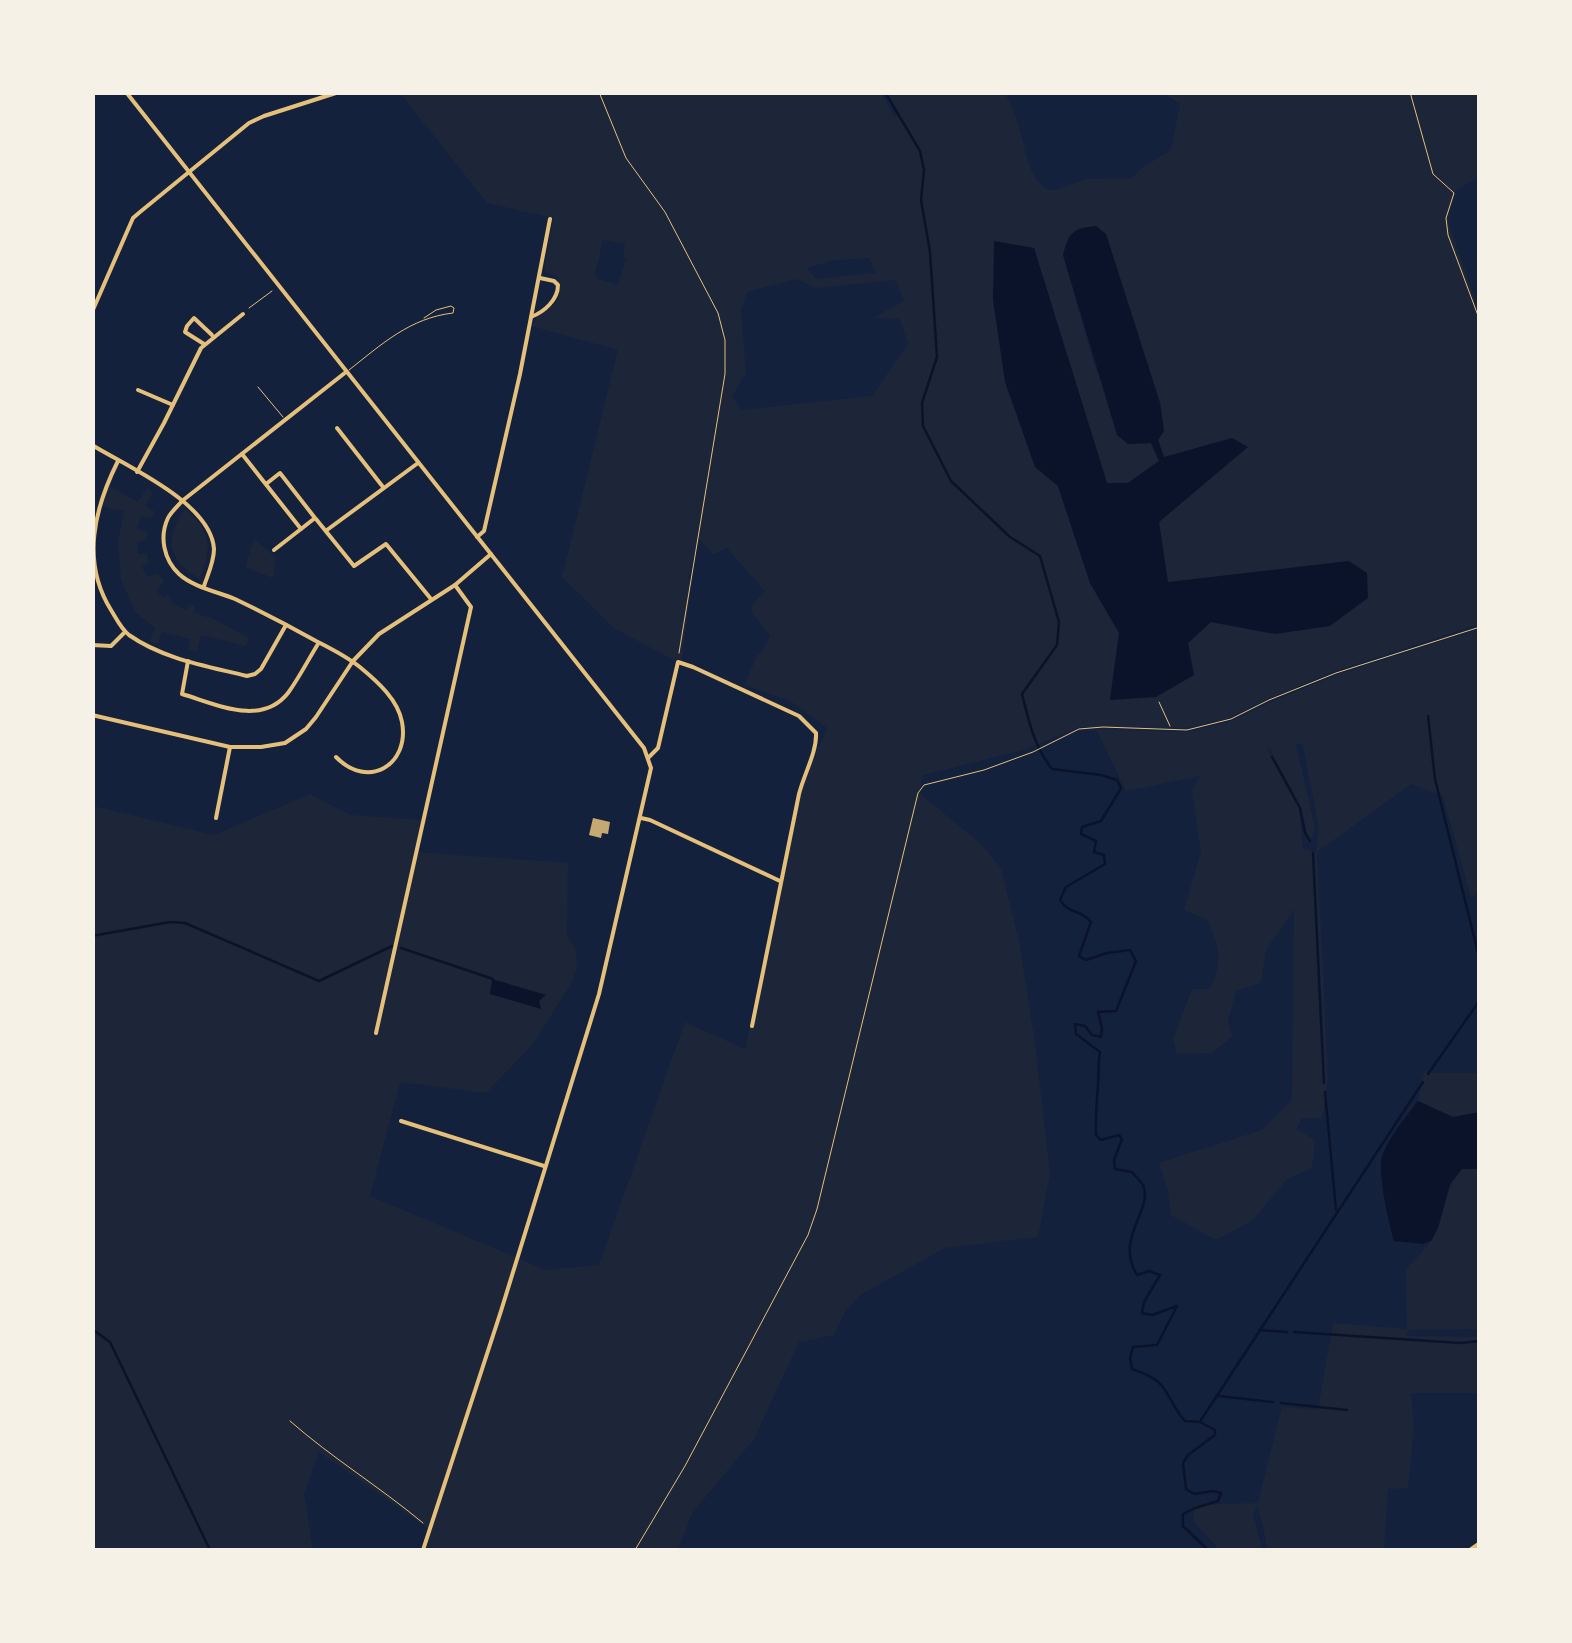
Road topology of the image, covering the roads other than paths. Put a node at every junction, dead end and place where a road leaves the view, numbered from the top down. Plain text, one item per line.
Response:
1 (126, 92) edge
2 (339, 92) edge
3 (187, 172) junction
4 (550, 218) dead end
5 (540, 278) junction
6 (92, 312) edge
7 (243, 314) road end
8 (531, 317) junction
9 (424, 318) junction
10 (214, 336) junction
11 (204, 344) junction
12 (346, 372) junction
13 (258, 386) dead end
14 (138, 390) dead end
15 (173, 405) junction
16 (285, 420) junction
17 (337, 428) dead end
18 (92, 445) edge
19 (242, 454) junction
20 (118, 461) junction
21 (418, 463) junction
22 (138, 472) junction
23 (266, 484) junction
24 (383, 487) junction
25 (182, 500) junction
26 (315, 518) junction
27 (94, 522) edge
28 (301, 529) junction
29 (327, 530) junction
30 (477, 537) junction
31 (274, 550) dead end
32 (491, 554) junction
33 (94, 580) edge
34 (455, 585) junction
35 (204, 586) junction
36 (431, 599) junction
37 (286, 624) junction
38 (125, 632) junction
39 (320, 642) junction
40 (92, 645) edge
41 (188, 661) junction
42 (353, 661) junction
43 (92, 715) edge
44 (230, 747) junction
45 (336, 757) dead end
46 (648, 758) junction
47 (216, 818) dead end
48 (641, 818) junction
49 (780, 881) junction
50 (752, 1026) dead end
51 (376, 1033) dead end
52 (401, 1122) dead end
53 (545, 1166) junction
54 (1480, 1542) edge
55 (423, 1550) edge
56 (1470, 1550) edge

1 - 3 street
2 - 3 street
3 - 6 street
3 - 12 street
4 - 5 street
5 - 8 street
5 - 8 street
7 - 10 street
8 - 30 street
9 - 9 lane
9 - 12 lane
10 - 11 street
10 - 11 street
11 - 15 street
12 - 16 street
12 - 21 street
13 - 16 lane
14 - 15 street
15 - 22 street
16 - 19 street
17 - 24 street
18 - 20 street
19 - 23 street
19 - 25 street
20 - 22 street
20 - 27 street
21 - 24 street
21 - 30 street
22 - 25 street
23 - 26 street
23 - 28 street
24 - 29 street
25 - 35 street
25 - 35 street
26 - 28 street
26 - 29 street
27 - 33 street
28 - 31 street
29 - 36 street
30 - 32 street
32 - 34 street
32 - 46 street
33 - 38 street
34 - 36 street
34 - 51 street
35 - 37 street
36 - 42 street
37 - 39 street
37 - 41 street
38 - 40 street
38 - 41 street
39 - 41 street
39 - 42 street
42 - 44 street
42 - 45 street
43 - 44 street
44 - 47 street
46 - 48 street
46 - 49 street
48 - 49 street
48 - 53 street
49 - 50 street
52 - 53 street
53 - 55 street
54 - 56 street

